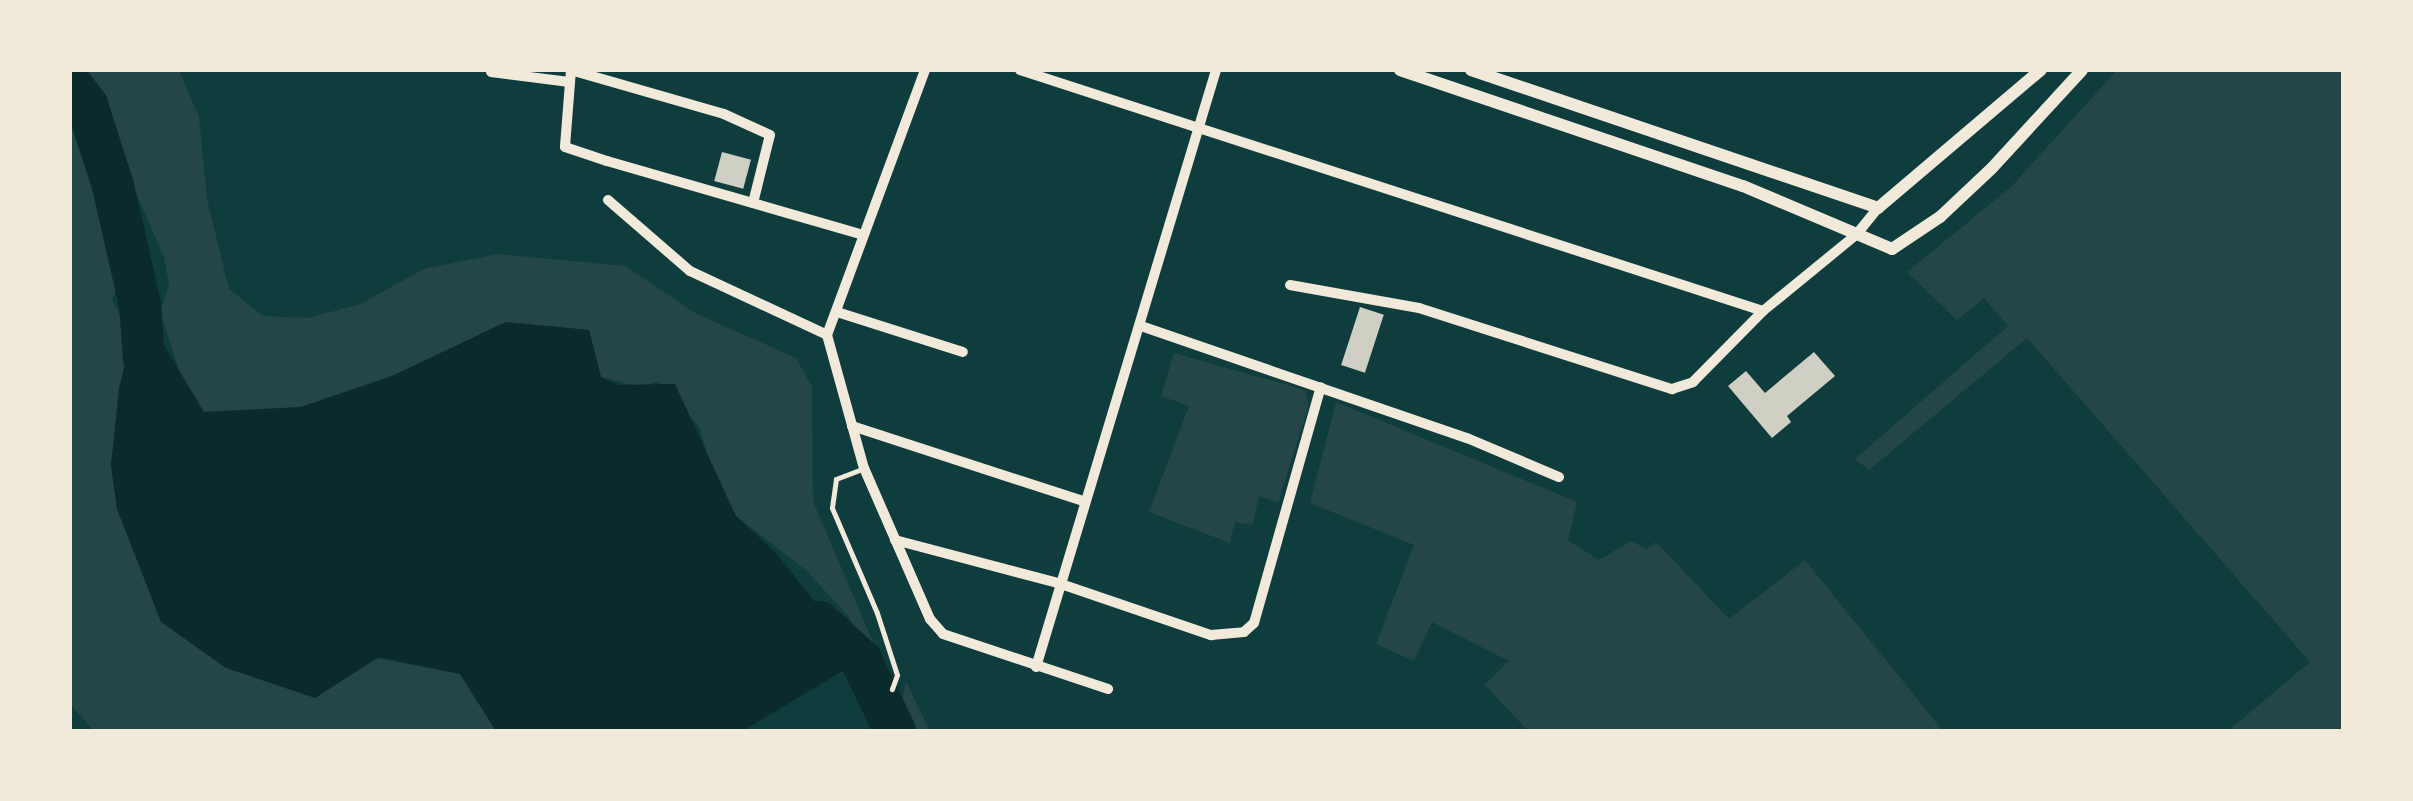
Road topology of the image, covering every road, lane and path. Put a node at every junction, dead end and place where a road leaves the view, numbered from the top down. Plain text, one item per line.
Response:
1 (926, 70) edge
2 (1020, 70) edge
3 (1216, 70) edge
4 (1400, 70) edge
5 (1471, 70) edge
6 (2041, 70) edge
7 (2082, 70) edge
8 (491, 72) edge
9 (570, 76) edge
10 (1199, 131) junction
11 (608, 200) dead end
12 (753, 203) junction
13 (1878, 208) junction
14 (863, 234) junction
15 (1856, 235) junction
16 (1290, 286) dead end
17 (1763, 311) junction
18 (837, 312) junction
19 (1140, 326) junction
20 (827, 335) junction
21 (963, 352) dead end
22 (1320, 387) junction
23 (852, 426) junction
24 (864, 468) junction
25 (1559, 477) dead end
26 (1082, 501) junction
27 (895, 540) junction
28 (1058, 583) junction
29 (1036, 667) junction
30 (892, 689) dead end
31 (1108, 689) dead end

1 - 14 street
2 - 10 street
3 - 10 street
4 - 15 street
5 - 13 street
6 - 13 street
7 - 15 street
8 - 9 street
9 - 12 street
9 - 12 street
10 - 17 street
10 - 19 street
11 - 20 street
12 - 14 street
13 - 15 street
14 - 18 street
15 - 17 street
16 - 17 street
18 - 20 street
18 - 21 street
19 - 22 street
19 - 26 street
20 - 23 street
22 - 25 street
22 - 28 street
23 - 24 street
23 - 26 street
24 - 27 street
24 - 30 lane
26 - 28 street
27 - 28 street
27 - 29 street
28 - 29 street
29 - 31 street

